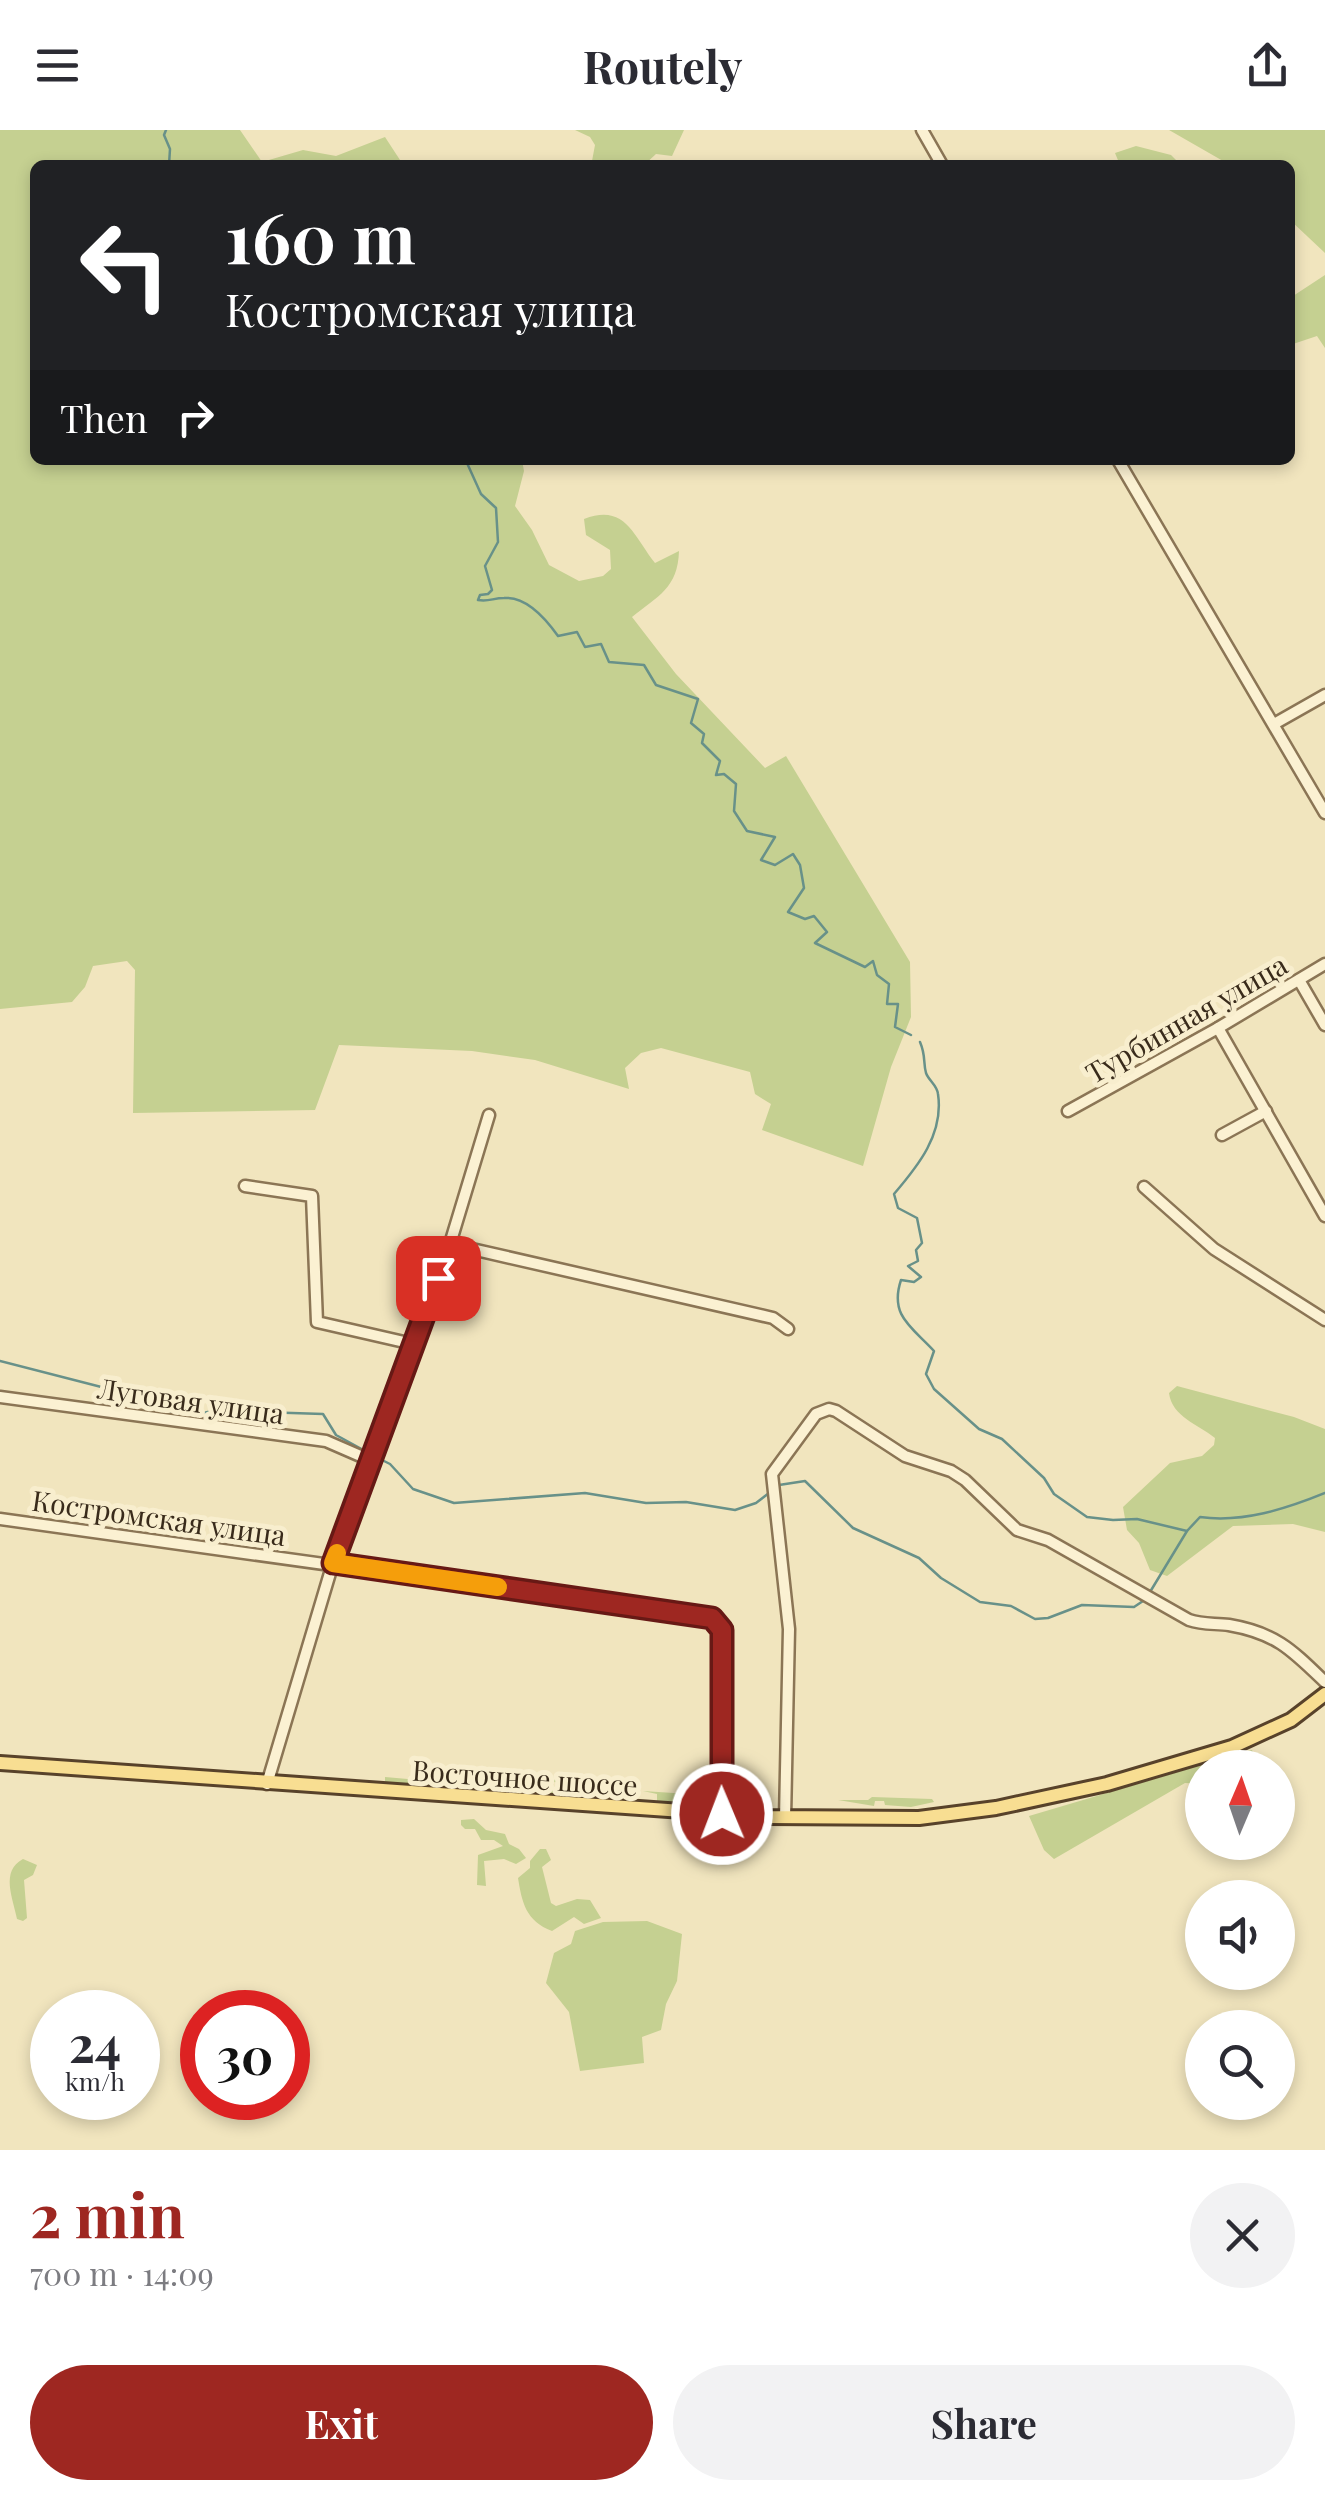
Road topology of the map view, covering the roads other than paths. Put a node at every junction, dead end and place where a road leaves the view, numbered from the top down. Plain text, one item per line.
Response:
1 (922, 130) edge
2 (939, 160) edge
3 (1121, 465) edge
4 (1325, 695) edge
5 (1274, 724) junction
6 (1325, 814) edge
7 (1325, 964) edge
8 (1300, 980) junction
9 (1325, 1025) edge
10 (1218, 1028) junction
11 (1068, 1110) dead end
12 (1266, 1112) junction
13 (489, 1114) dead end
14 (1222, 1135) dead end
15 (245, 1186) dead end
16 (1144, 1187) dead end
17 (1325, 1216) edge
18 (450, 1244) junction
19 (1325, 1320) edge
20 (788, 1329) dead end
21 (413, 1344) junction
22 (0, 1397) edge
23 (372, 1460) junction
24 (0, 1518) edge
25 (333, 1563) junction
26 (1325, 1682) edge
27 (1325, 1694) edge
28 (0, 1763) edge
29 (267, 1784) junction
30 (722, 1814) junction
31 (785, 1818) junction

1 - 2 street
3 - 5 street
4 - 5 street
5 - 6 street
7 - 8 street, Турбинная улица
8 - 9 street
8 - 10 street, Турбинная улица
10 - 11 street, Турбинная улица
10 - 12 street
12 - 14 street
12 - 17 street
13 - 18 street
15 - 21 street
16 - 19 street
18 - 20 street
18 - 21 street
21 - 23 street
22 - 23 street, Луговая улица
23 - 25 street
24 - 25 street, Костромская улица
25 - 29 street
25 - 30 street, Костромская улица
26 - 31 street
27 - 31 main road, Восточное шоссе
28 - 29 main road, Восточное шоссе
29 - 30 main road, Восточное шоссе
30 - 31 main road, Восточное шоссе

